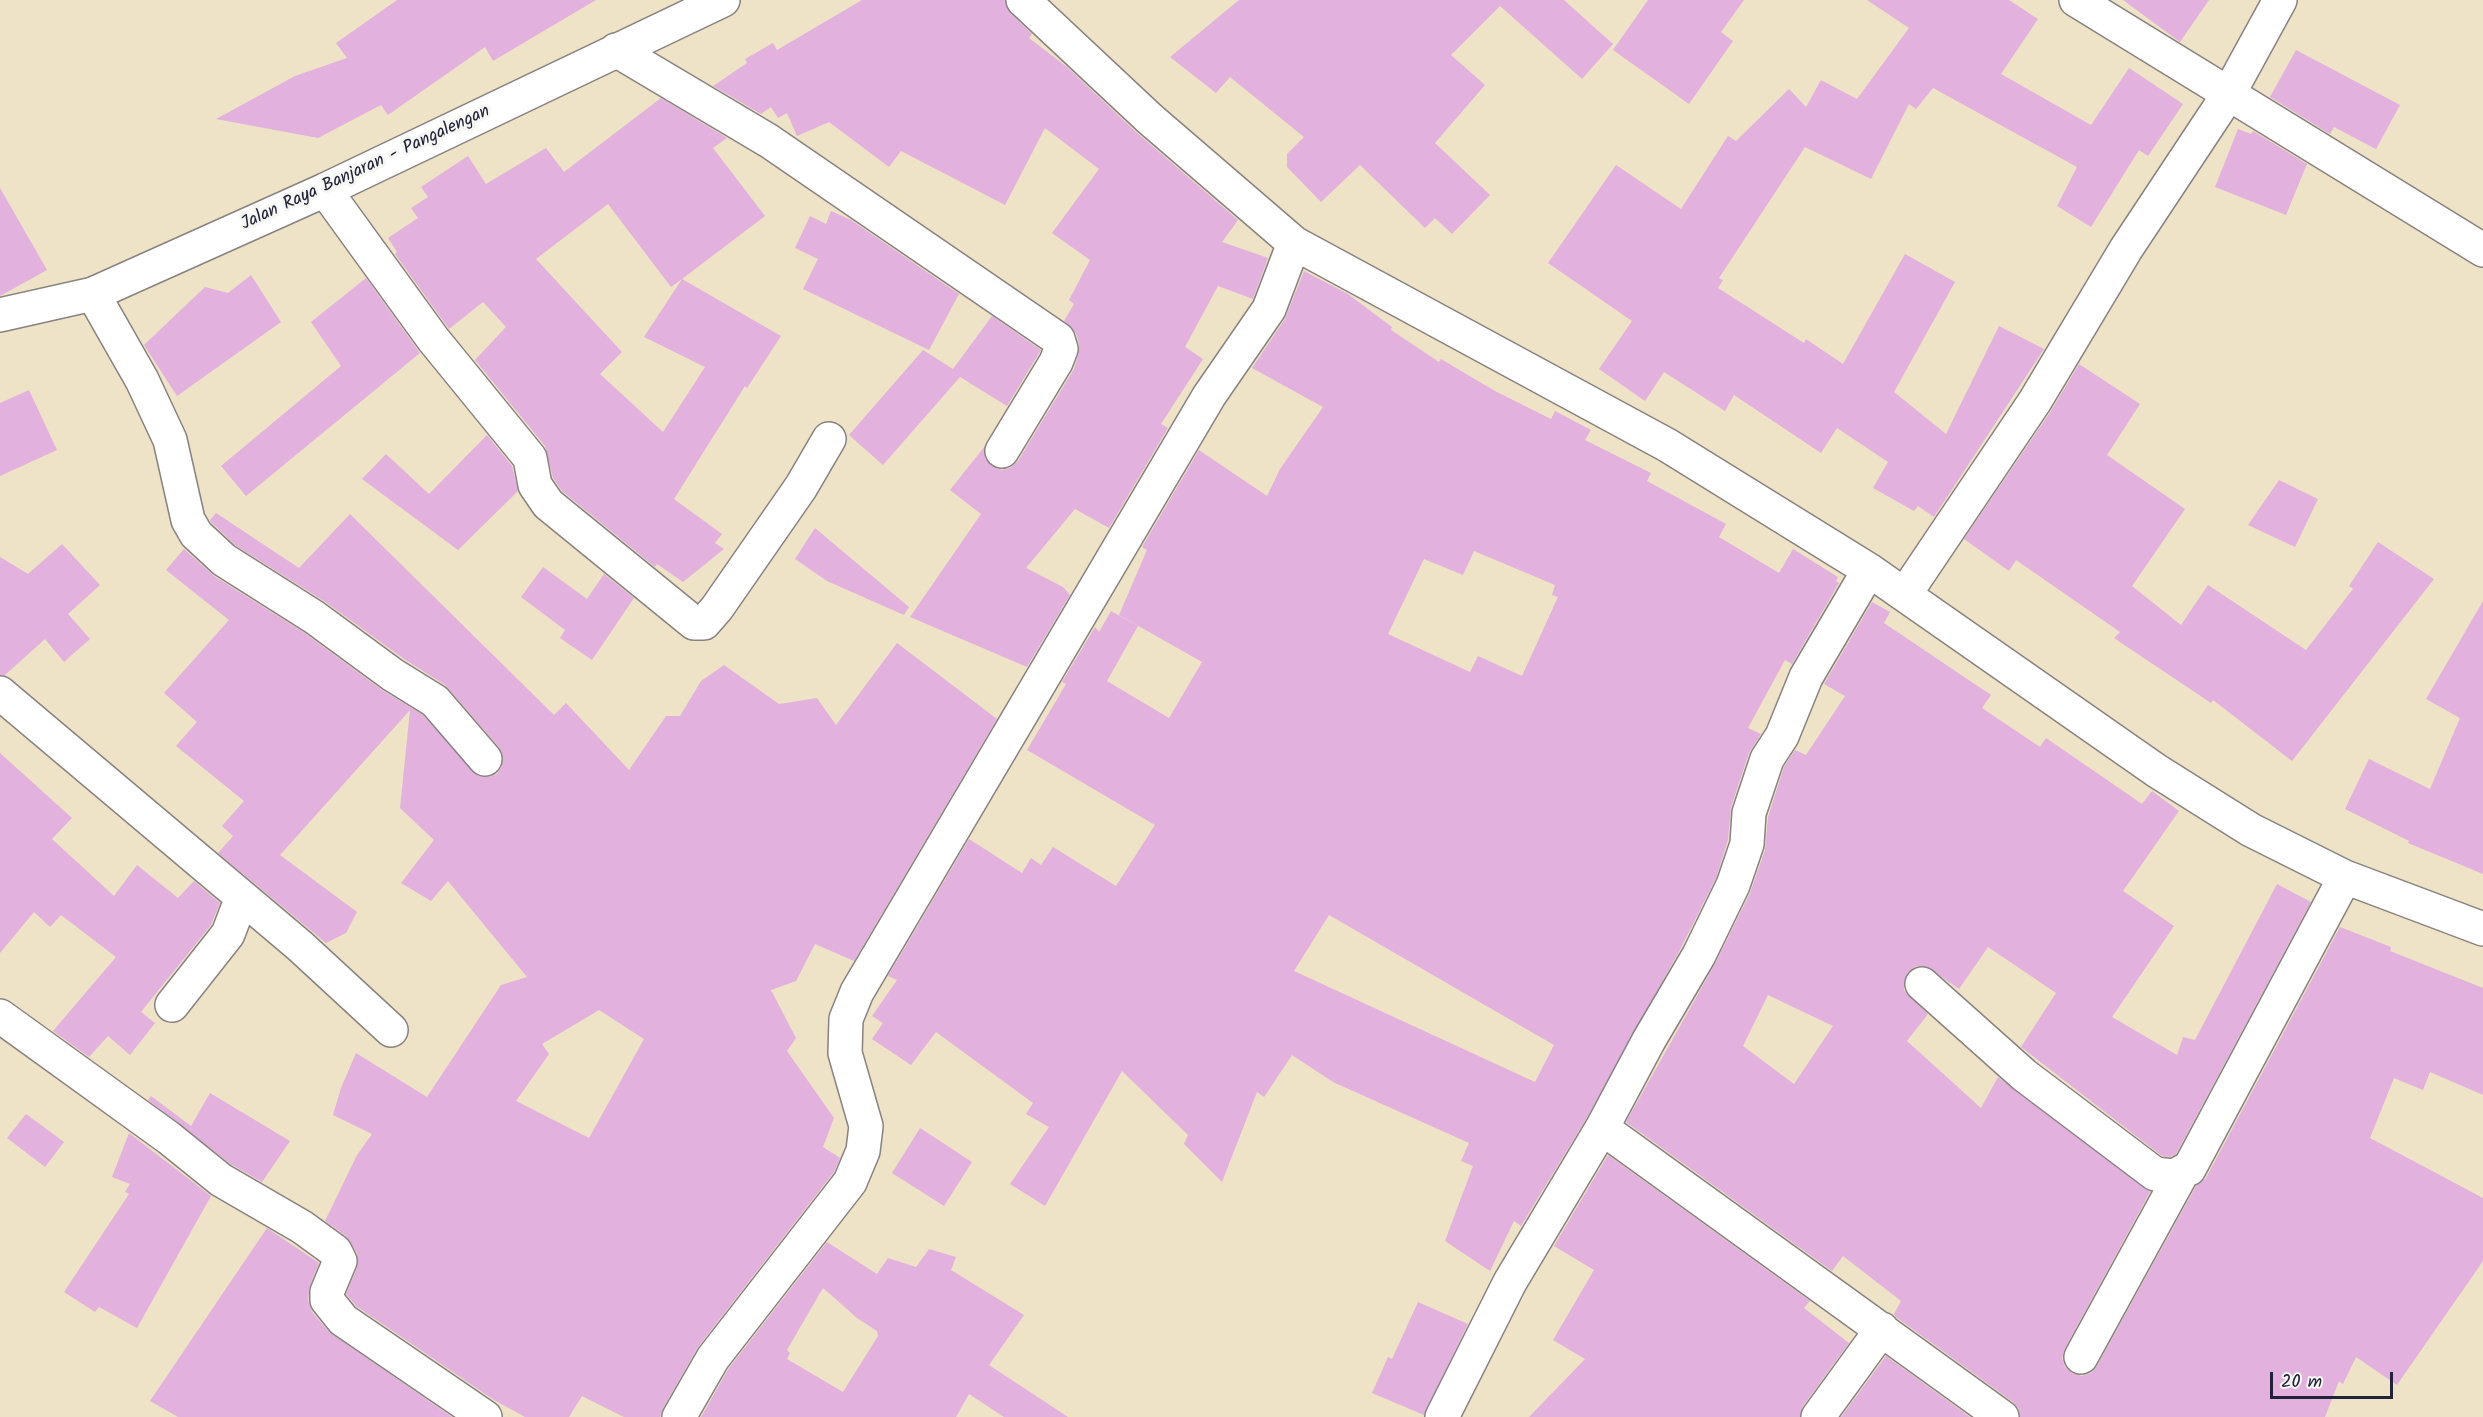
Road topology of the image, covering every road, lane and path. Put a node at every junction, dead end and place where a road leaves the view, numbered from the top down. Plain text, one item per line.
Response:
1 (723, 0) edge
2 (1023, 0) edge
3 (2076, 0) edge
4 (2280, 0) edge
5 (616, 50) junction
6 (2228, 95) junction
7 (324, 190) junction
8 (1294, 243) junction
9 (2483, 250) edge
10 (93, 294) junction
11 (0, 315) edge
12 (829, 439) dead end
13 (1002, 451) dead end
14 (1869, 570) junction
15 (1905, 594) junction
16 (0, 693) edge
17 (485, 759) dead end
18 (2345, 877) junction
19 (242, 897) junction
20 (2483, 929) edge
21 (1922, 984) dead end
22 (172, 1005) dead end
23 (0, 1016) edge
24 (391, 1030) dead end
25 (1602, 1128) junction
26 (2183, 1172) junction
27 (1882, 1329) junction
28 (2081, 1357) dead end
29 (485, 1417) edge
30 (679, 1417) edge
31 (1442, 1417) edge
32 (1818, 1417) edge
33 (2002, 1417) edge

1 - 5 street, Jalan Raya Banjaran - Pangalengan
2 - 8 street
3 - 6 street
4 - 6 street
5 - 7 street, Jalan Raya Banjaran - Pangalengan
5 - 13 street
6 - 9 street
6 - 15 street
7 - 10 street, Jalan Raya Banjaran - Pangalengan
7 - 12 street
8 - 14 street
8 - 30 street
10 - 11 street, Jalan Raya Banjaran - Pangalengan
10 - 17 street
14 - 15 street
14 - 25 street
15 - 18 street
16 - 19 street
18 - 20 street
18 - 26 street
19 - 22 street
19 - 24 street
21 - 26 street
23 - 29 street
25 - 27 street
25 - 31 street
26 - 28 street
27 - 32 street
27 - 33 street

